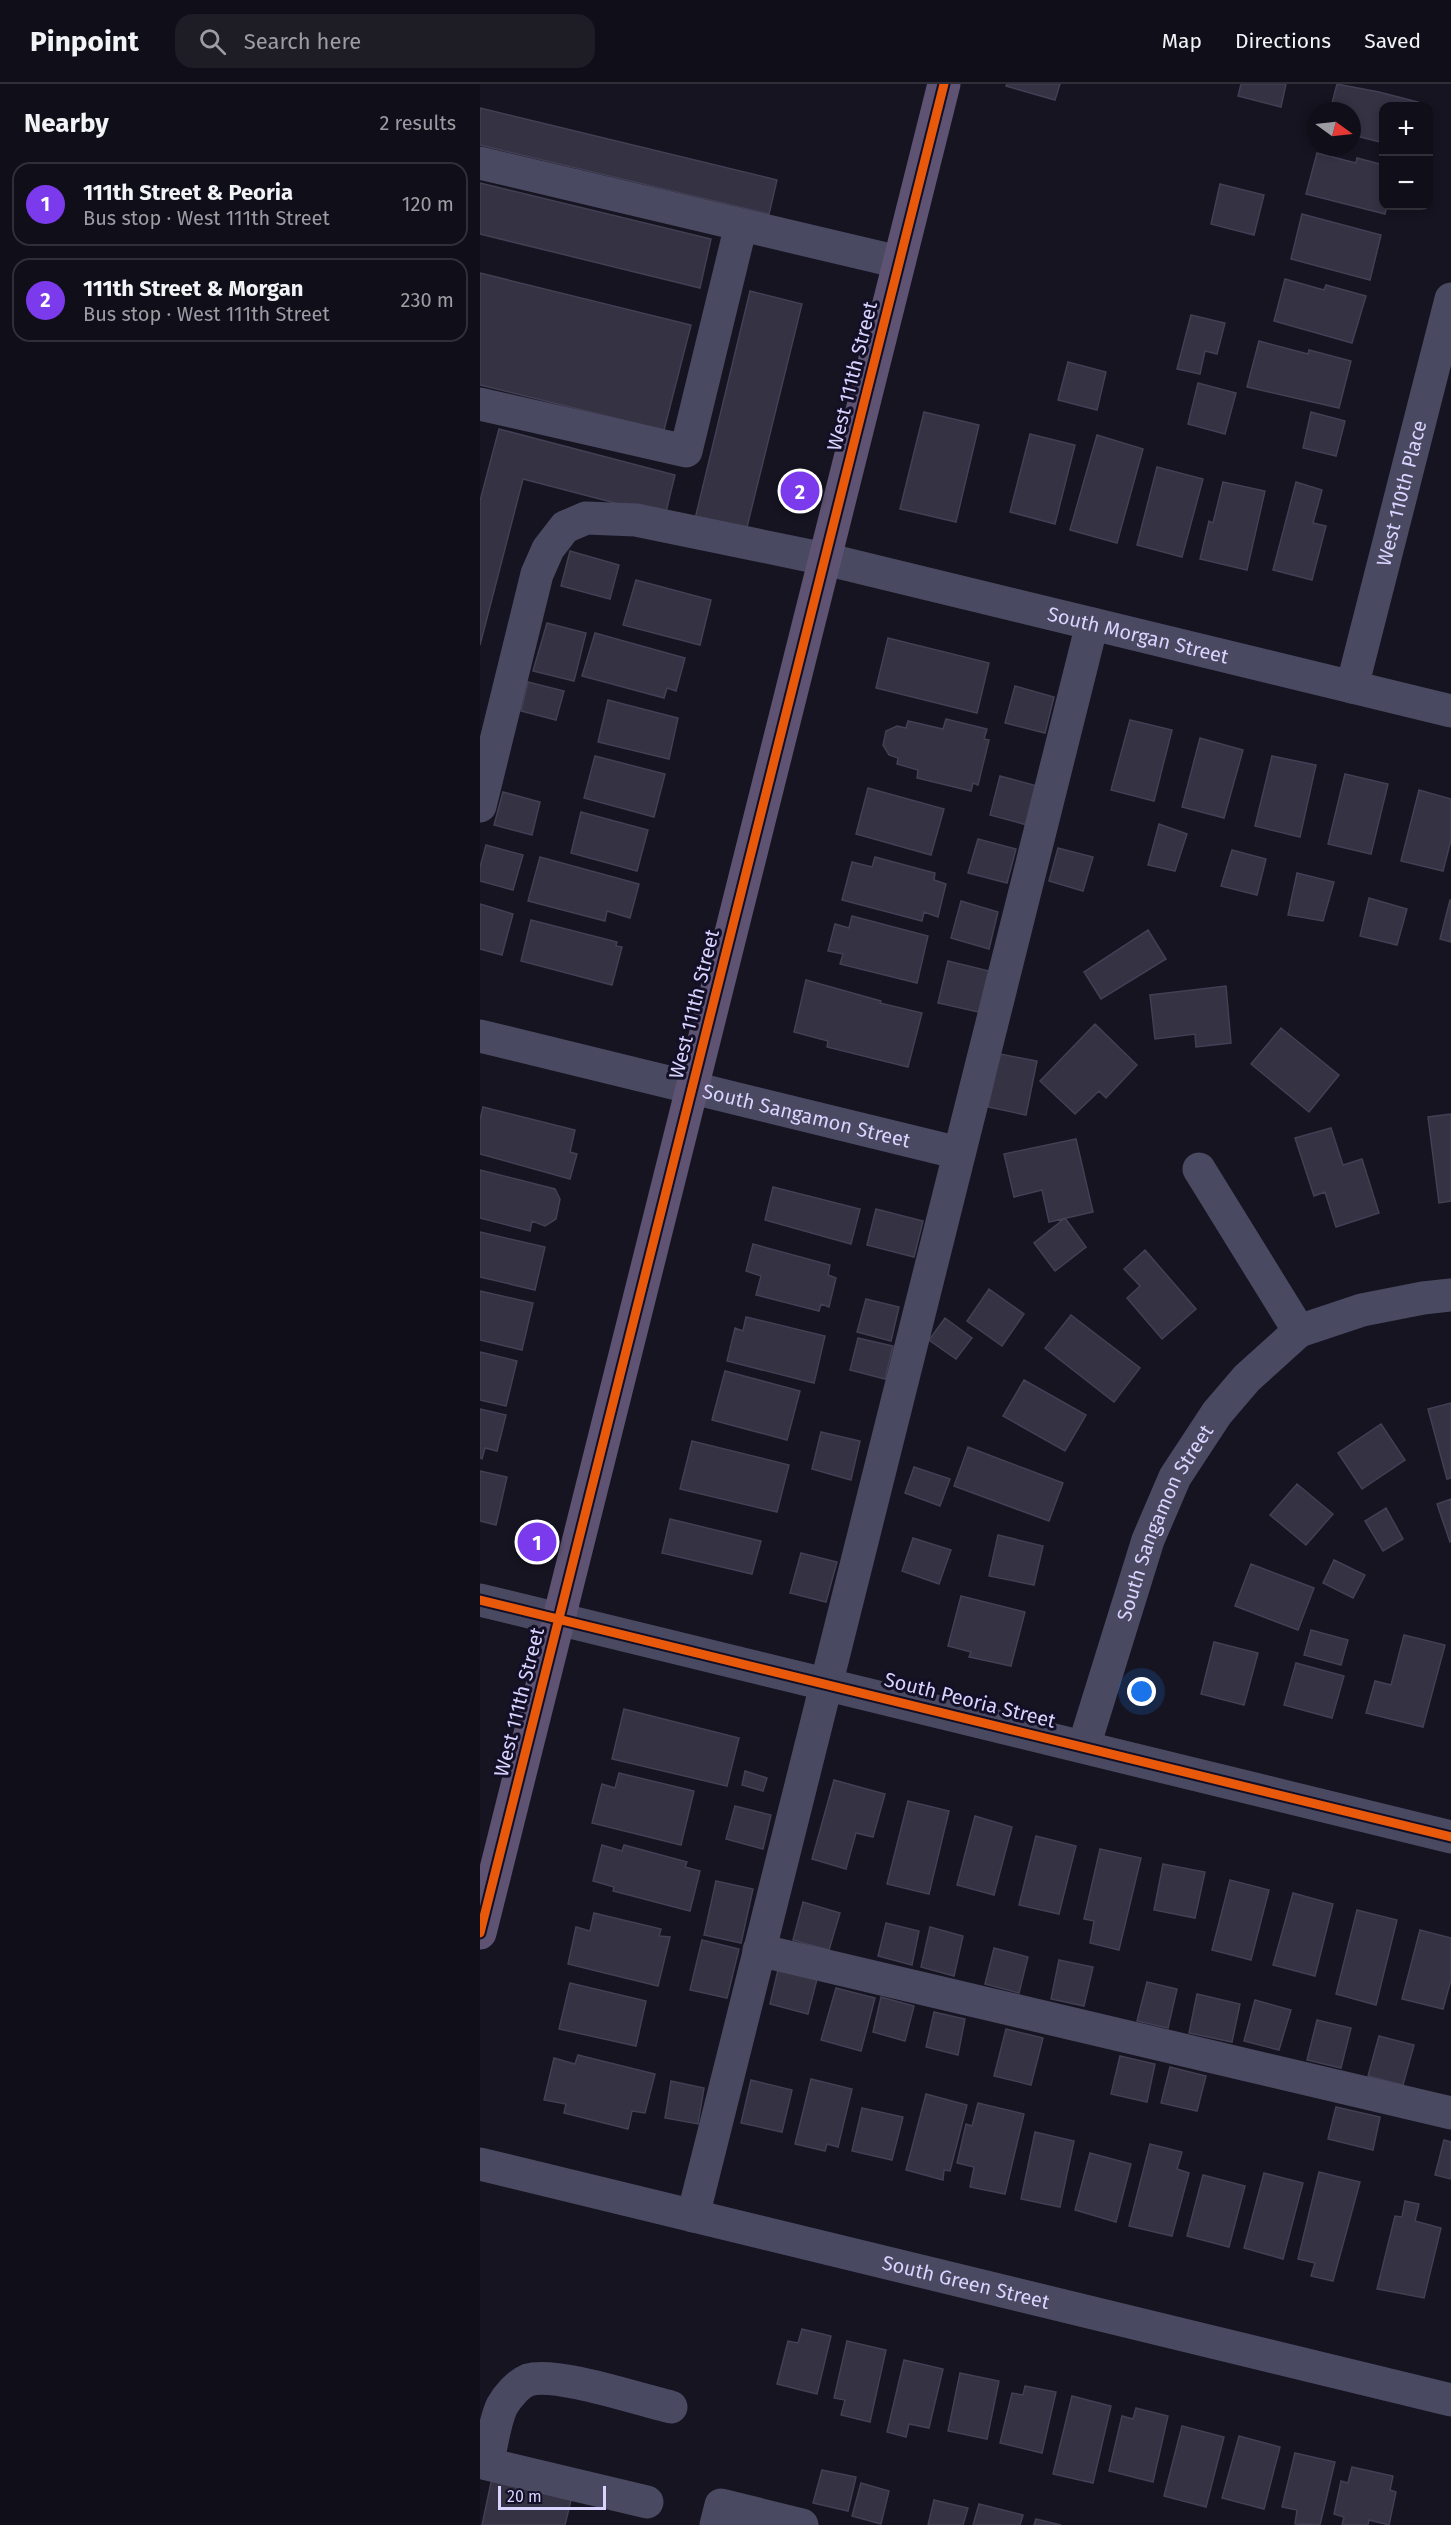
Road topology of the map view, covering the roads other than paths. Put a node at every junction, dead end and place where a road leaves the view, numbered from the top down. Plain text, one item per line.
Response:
1 (944, 84) edge
2 (480, 163) edge
3 (741, 225) junction
4 (899, 262) junction
5 (1451, 299) edge
6 (480, 404) edge
7 (825, 559) junction
8 (1092, 624) junction
9 (1352, 687) junction
10 (1451, 711) edge
11 (480, 806) edge
12 (480, 1036) edge
13 (692, 1087) junction
14 (959, 1153) junction
15 (1199, 1169) dead end
16 (1451, 1295) edge
17 (1299, 1331) junction
18 (480, 1600) edge
19 (559, 1619) junction
20 (826, 1684) junction
21 (1084, 1746) junction
22 (1451, 1837) edge
23 (480, 1933) edge
24 (759, 1950) junction
25 (1451, 2113) edge
26 (480, 2164) edge
27 (693, 2216) junction
28 (1451, 2400) edge
29 (671, 2407) dead end
30 (647, 2502) dead end
31 (716, 2525) edge
32 (802, 2525) edge

1 - 4 main road, West 111th Street
2 - 3 street
3 - 4 street
3 - 6 street
4 - 7 main road, West 111th Street
5 - 9 street, West 110th Place
7 - 8 street, South Morgan Street
7 - 11 street, South Morgan Street
7 - 13 main road, West 111th Street
8 - 9 street, South Morgan Street
8 - 14 street
9 - 10 street, South Morgan Street
12 - 13 street, South Sangamon Street
13 - 14 street, South Sangamon Street
13 - 19 main road, West 111th Street
14 - 20 street
15 - 17 street
16 - 17 street, South Sangamon Street
17 - 21 street, South Sangamon Street
18 - 19 street, South Peoria Street
19 - 20 street, South Peoria Street
19 - 23 main road, West 111th Street
20 - 21 street, South Peoria Street
20 - 24 street
21 - 22 street, South Peoria Street
24 - 25 street
24 - 27 street
26 - 27 street, South Green Street
27 - 28 street, South Green Street
29 - 30 street
31 - 32 street

